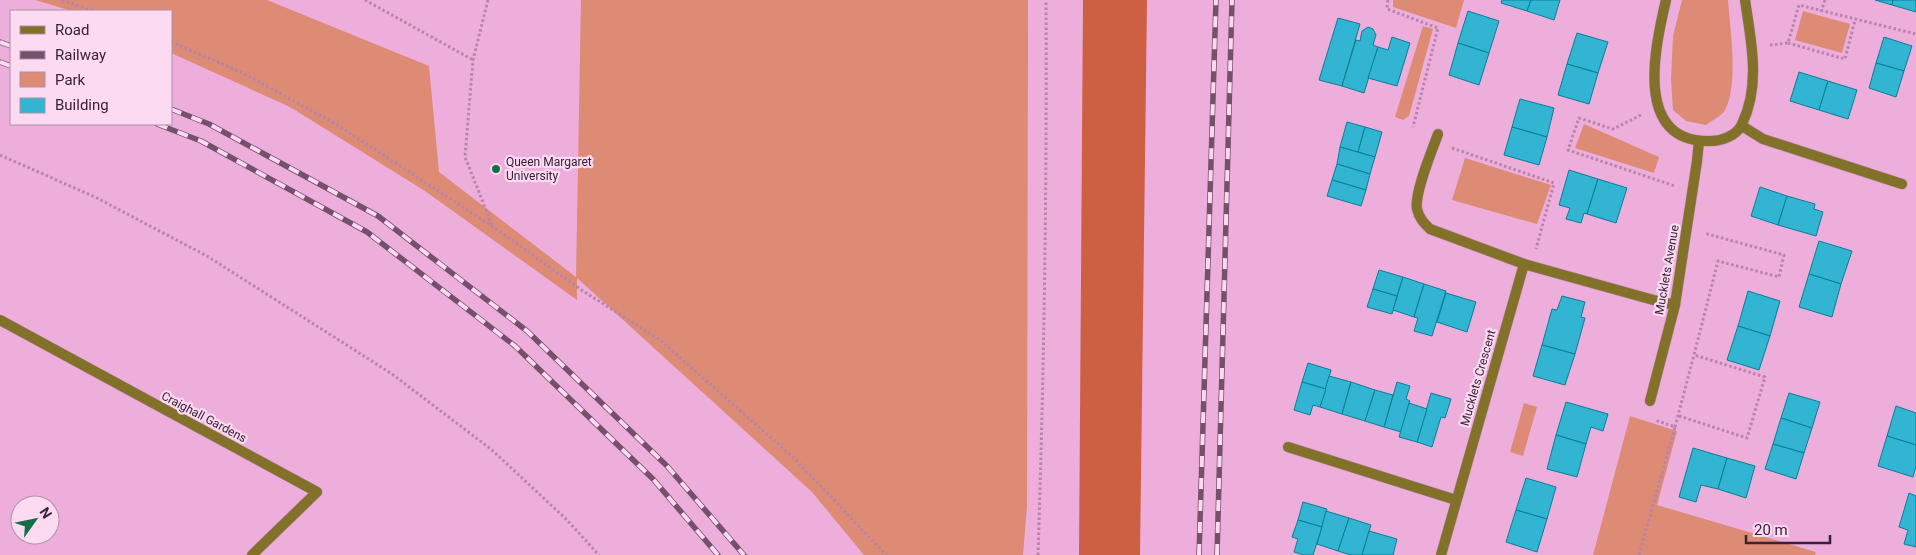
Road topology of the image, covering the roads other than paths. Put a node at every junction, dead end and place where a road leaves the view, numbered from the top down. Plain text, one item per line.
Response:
1 (1666, 0) edge
2 (1745, 0) edge
3 (1742, 126) junction
4 (1436, 138) road end
5 (1699, 141) junction
6 (1902, 184) dead end
7 (1528, 265) junction
8 (1675, 305) junction
9 (0, 320) edge
10 (1650, 401) road end
11 (1288, 447) dead end
12 (1456, 500) junction
13 (252, 555) edge
14 (1441, 555) edge

1 - 5 street
2 - 3 street
3 - 5 street
3 - 6 street
4 - 7 street
5 - 8 street, Mucklets Avenue
7 - 8 street
7 - 12 street, Mucklets Crescent
8 - 10 street, Mucklets Avenue
9 - 13 street, Craighall Gardens
11 - 12 street
12 - 14 street, Mucklets Crescent

